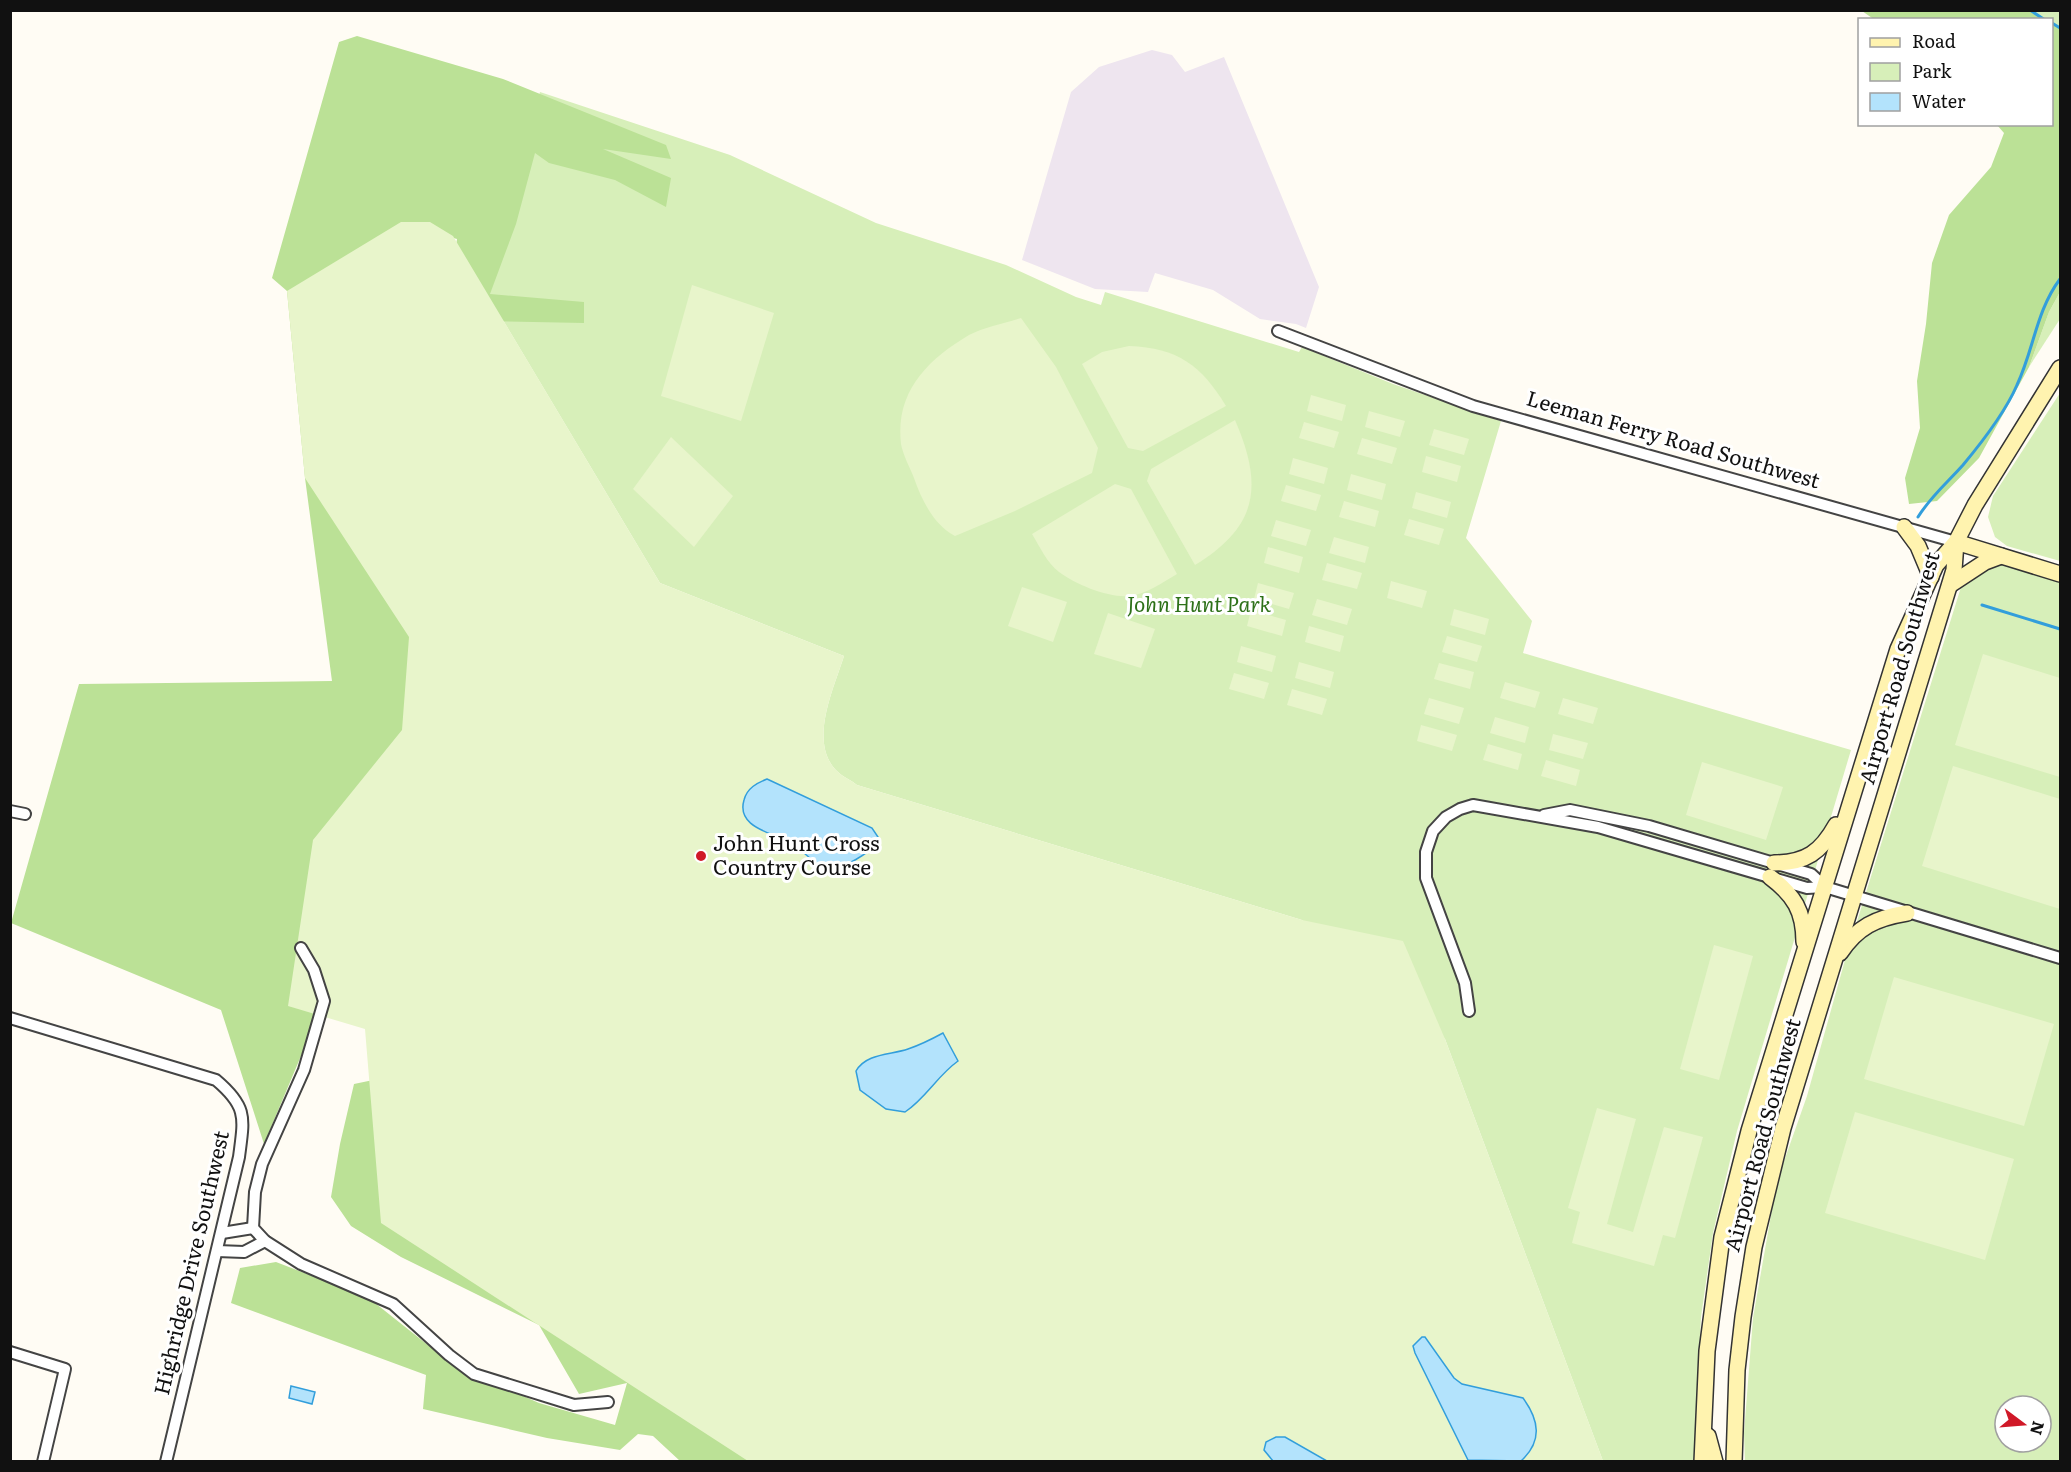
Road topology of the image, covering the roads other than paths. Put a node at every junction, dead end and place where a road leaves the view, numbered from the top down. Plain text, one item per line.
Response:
1 (1278, 331) dead end
2 (2061, 368) edge
3 (1904, 527) junction
4 (1956, 542) junction
5 (2001, 556) junction
6 (2061, 574) edge
7 (1931, 577) junction
8 (1950, 585) junction
9 (1849, 802) junction
10 (10, 811) edge
11 (25, 814) dead end
12 (1772, 870) junction
13 (1839, 891) junction
14 (1907, 913) junction
15 (300, 948) dead end
16 (2061, 958) edge
17 (1802, 962) junction
18 (1830, 969) junction
19 (1469, 1011) dead end
20 (10, 1018) edge
21 (253, 1228) junction
22 (222, 1233) junction
23 (265, 1241) junction
24 (217, 1251) junction
25 (10, 1352) edge
26 (608, 1402) dead end
27 (1704, 1416) junction
28 (43, 1461) edge
29 (166, 1461) edge
30 (1702, 1461) edge
31 (1715, 1461) edge
32 (1734, 1461) edge

1 - 3 street, Leeman Ferry Road Southwest
2 - 4 street
3 - 4 street, Leeman Ferry Road Southwest
3 - 7 street
4 - 5 street, Leeman Ferry Road Southwest
4 - 7 street, Airport Road Southwest
4 - 8 street, Airport Road Southwest
5 - 6 street, Leeman Ferry Road Southwest
5 - 8 street
7 - 9 street, Airport Road Southwest
8 - 13 street, Airport Road Southwest
9 - 12 street
9 - 13 street, Airport Road Southwest
10 - 11 street
12 - 13 street
12 - 17 street
12 - 19 street
13 - 14 street
13 - 17 street, Airport Road Southwest
13 - 18 street, Airport Road Southwest
14 - 16 street
14 - 18 street
15 - 21 street
17 - 27 street, Airport Road Southwest
18 - 32 street, Airport Road Southwest
20 - 22 street, Highridge Drive Southwest
21 - 22 street
21 - 23 street
22 - 24 street, Highridge Drive Southwest
23 - 24 street
23 - 26 street
24 - 29 street, Highridge Drive Southwest
25 - 28 street
27 - 30 street, Airport Road Southwest
27 - 31 street

